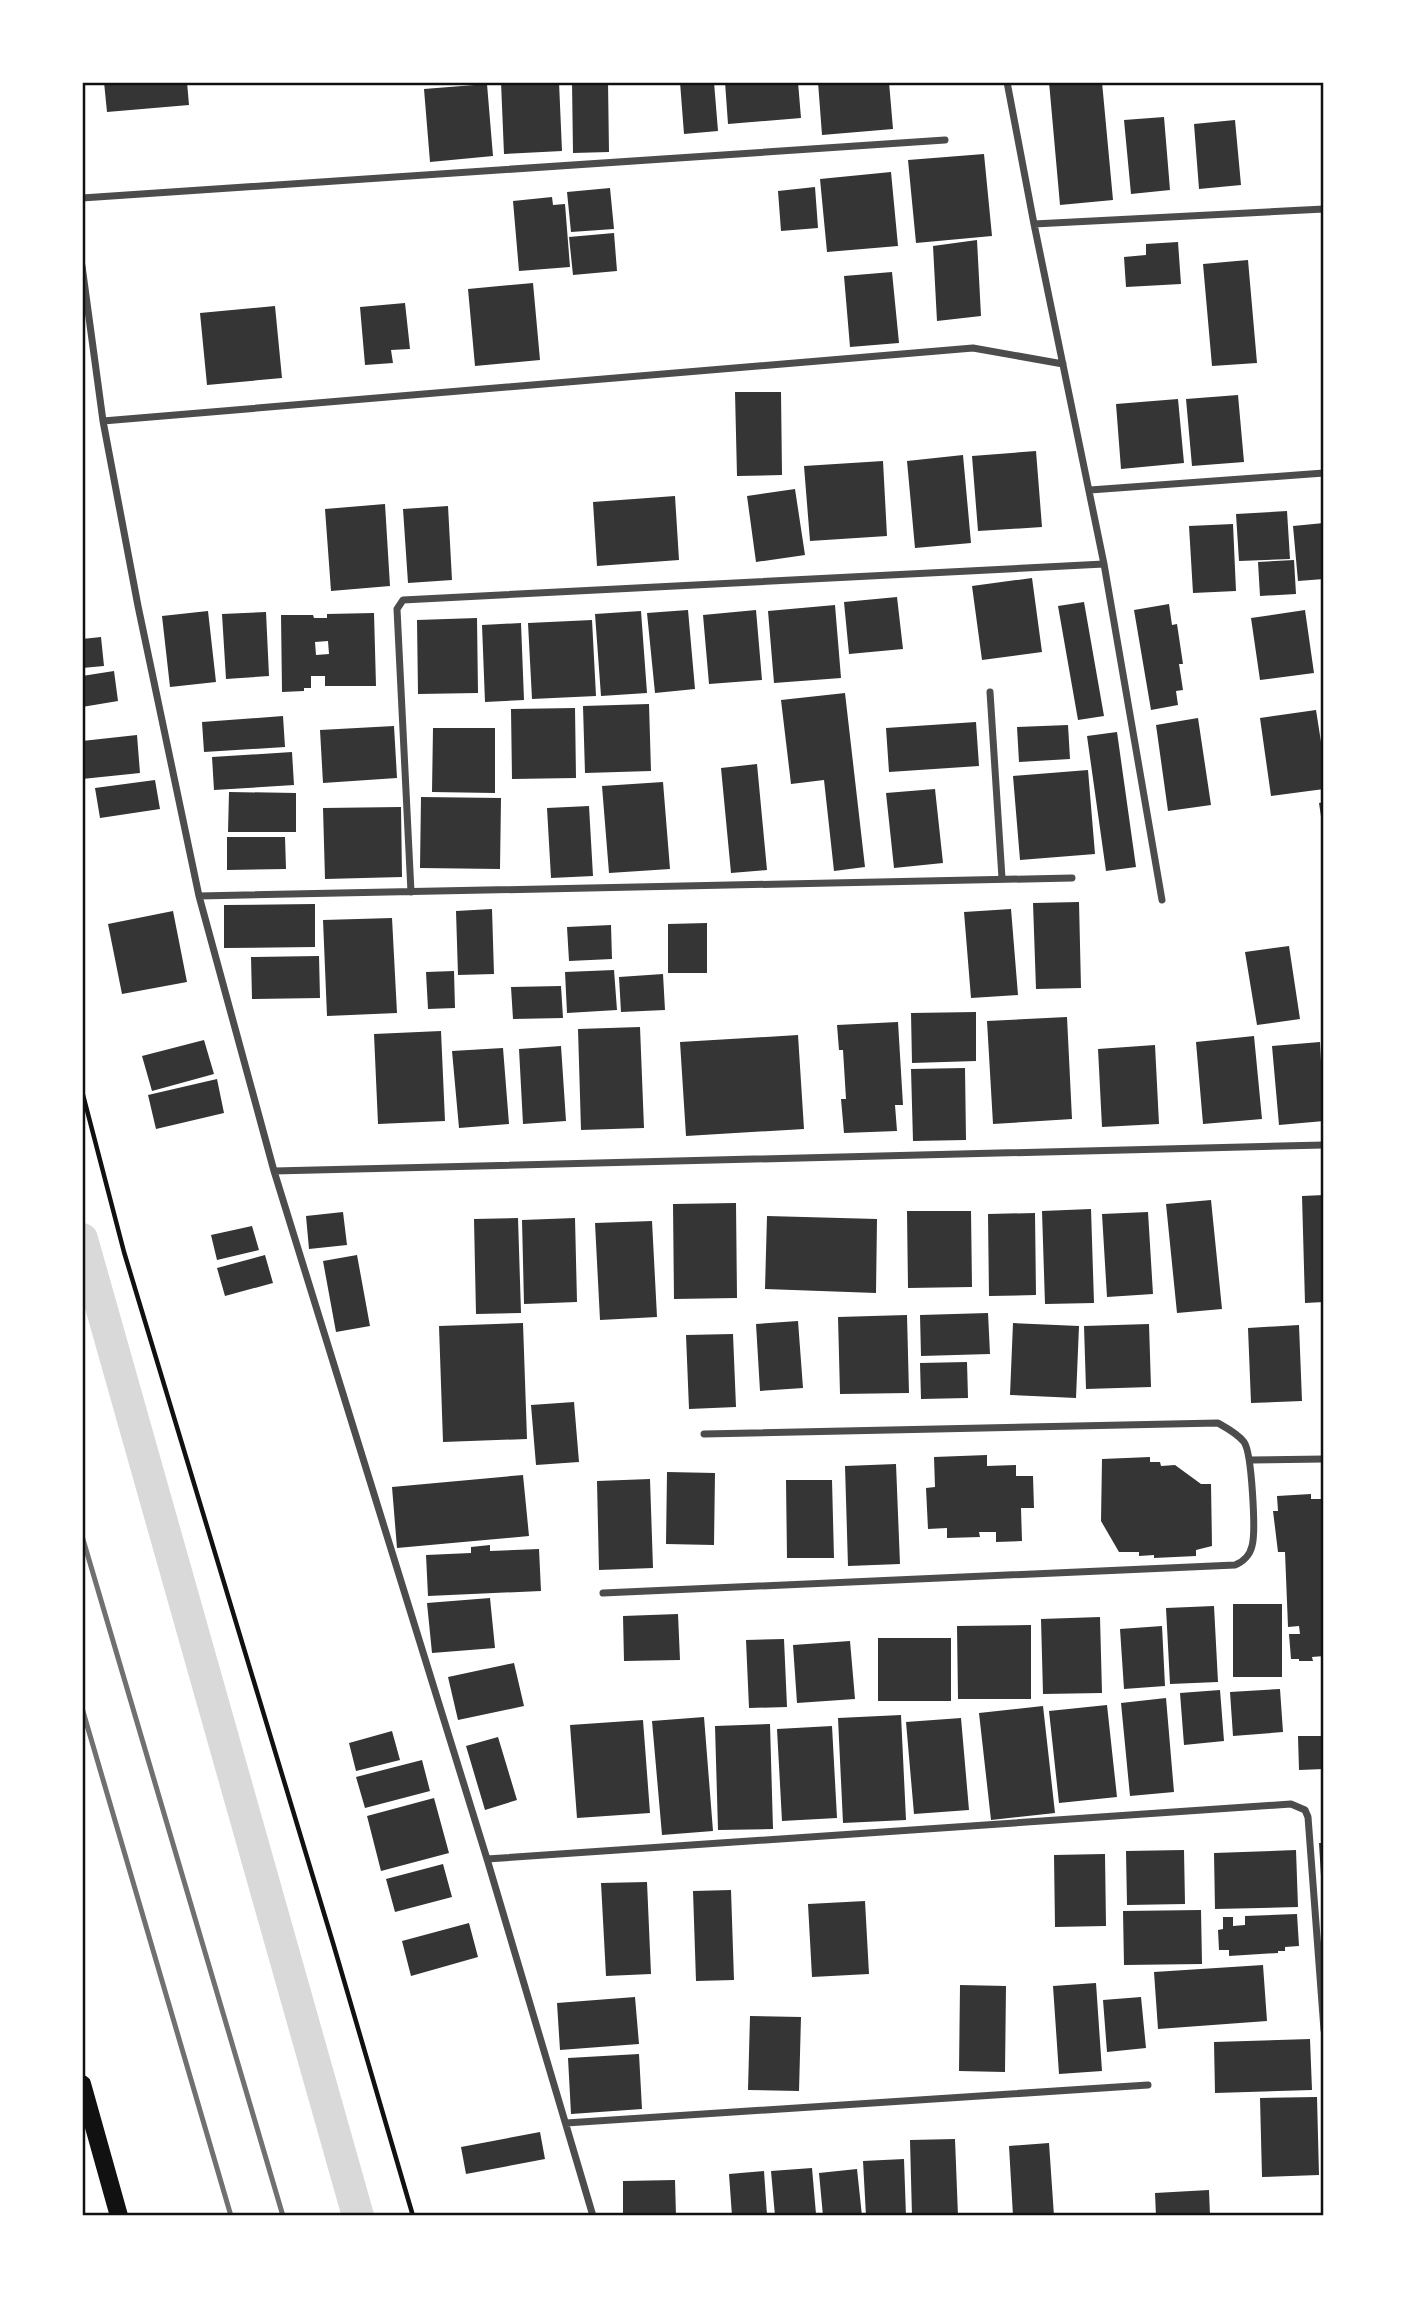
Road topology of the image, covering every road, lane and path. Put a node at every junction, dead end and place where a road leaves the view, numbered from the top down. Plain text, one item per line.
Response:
1 (1007, 82) edge
2 (945, 140) dead end
3 (82, 198) edge
4 (1324, 209) edge
5 (1034, 224) junction
6 (82, 266) edge
7 (1063, 364) junction
8 (103, 421) junction
9 (1324, 473) edge
10 (1090, 490) junction
11 (1104, 564) junction
12 (990, 692) dead end
13 (1072, 877) dead end
14 (1002, 878) junction
15 (411, 892) junction
16 (200, 896) junction
17 (1162, 900) dead end
18 (82, 1091) edge
19 (1324, 1145) edge
20 (274, 1171) junction
21 (705, 1434) dead end
22 (1324, 1459) edge
23 (1251, 1461) junction
24 (603, 1593) dead end
25 (487, 1859) junction
26 (1324, 2031) edge
27 (82, 2084) edge
28 (1148, 2085) dead end
29 (566, 2123) junction
30 (119, 2216) edge
31 (413, 2216) edge
32 (593, 2216) edge

1 - 5 street
2 - 3 street
4 - 5 street
5 - 7 street
6 - 8 street
7 - 8 street
7 - 10 street
8 - 16 street
9 - 10 street
10 - 11 street
11 - 15 street
11 - 17 street
12 - 14 street
13 - 14 street
14 - 15 street
15 - 16 street
16 - 20 street
18 - 31 path
19 - 20 street
20 - 25 street
21 - 23 street
22 - 23 street
23 - 24 street
25 - 26 street
25 - 29 street
27 - 30 main road
28 - 29 street
29 - 32 street

